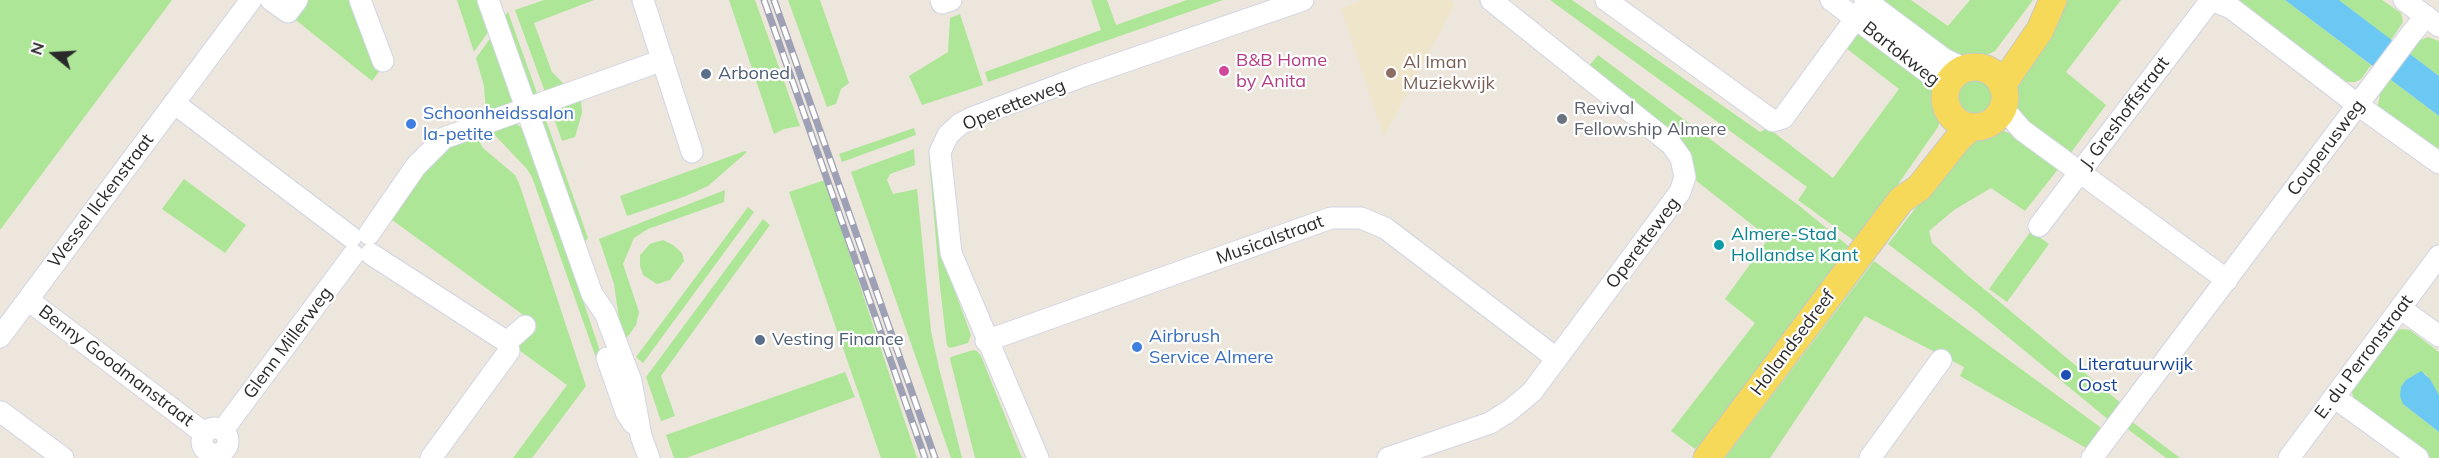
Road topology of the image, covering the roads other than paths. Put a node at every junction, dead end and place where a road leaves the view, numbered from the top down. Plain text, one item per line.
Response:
1 (251, 0) edge
2 (271, 0) edge
3 (297, 0) edge
4 (360, 0) edge
5 (488, 0) edge
6 (643, 0) edge
7 (941, 0) edge
8 (951, 0) edge
9 (1303, 0) edge
10 (1491, 0) edge
11 (1606, 0) edge
12 (1831, 0) edge
13 (2052, 0) edge
14 (2211, 0) edge
15 (2404, 0) edge
16 (1864, 5) edge
17 (2433, 21) edge
18 (663, 60) junction
19 (383, 61) dead end
20 (1977, 98) junction
21 (174, 103) junction
22 (2358, 105) junction
23 (527, 110) junction
24 (692, 152) dead end
25 (2439, 163) edge
26 (2080, 172) junction
27 (2039, 226) dead end
28 (361, 245) junction
29 (2439, 256) edge
30 (2227, 280) junction
31 (28, 300) junction
32 (2400, 308) junction
33 (525, 326) dead end
34 (2439, 336) edge
35 (0, 337) edge
36 (986, 341) junction
37 (507, 342) junction
38 (1556, 358) junction
39 (1941, 360) dead end
40 (2334, 397) junction
41 (0, 414) edge
42 (217, 446) edge
43 (63, 458) edge
44 (431, 458) edge
45 (649, 458) edge
46 (1038, 458) edge
47 (1388, 458) edge
48 (1707, 458) edge
49 (1870, 458) edge
50 (2092, 458) edge
51 (2289, 458) edge
52 (2418, 458) edge

1 - 21 street, Wessel Ilckenstraat
2 - 3 street
4 - 19 street
5 - 23 street
6 - 18 street
7 - 8 street
9 - 36 street, Operetteweg
10 - 38 street, Operetteweg
11 - 16 street
12 - 16 street, Bartokweg
13 - 20 main road, Hollandsedreef
14 - 22 street
14 - 26 street, J. Greshoffstraat
15 - 17 street
16 - 20 street, Bartokweg
16 - 20 street, Bartokweg
17 - 22 street, Couperusweg
18 - 23 street, Glenn Millerweg
18 - 24 street
20 - 26 street
20 - 48 main road, Hollandsedreef
21 - 28 street
21 - 31 street, Wessel Ilckenstraat
22 - 25 street
22 - 30 street, Couperusweg
23 - 28 street, Glenn Millerweg
23 - 45 street
26 - 27 street, J. Greshoffstraat
26 - 30 street
28 - 37 street
28 - 42 street, Glenn Millerweg
29 - 32 street, E. du Perronstraat
30 - 50 street, Couperusweg
31 - 35 street, Wessel Ilckenstraat
31 - 42 street, Benny Goodmanstraat
32 - 34 street
32 - 40 street, E. du Perronstraat
33 - 37 street
36 - 38 street, Musicalstraat
36 - 46 street, Operetteweg
37 - 44 street
38 - 47 street, Operetteweg
39 - 49 street
40 - 51 street, E. du Perronstraat
40 - 52 street
41 - 43 street

